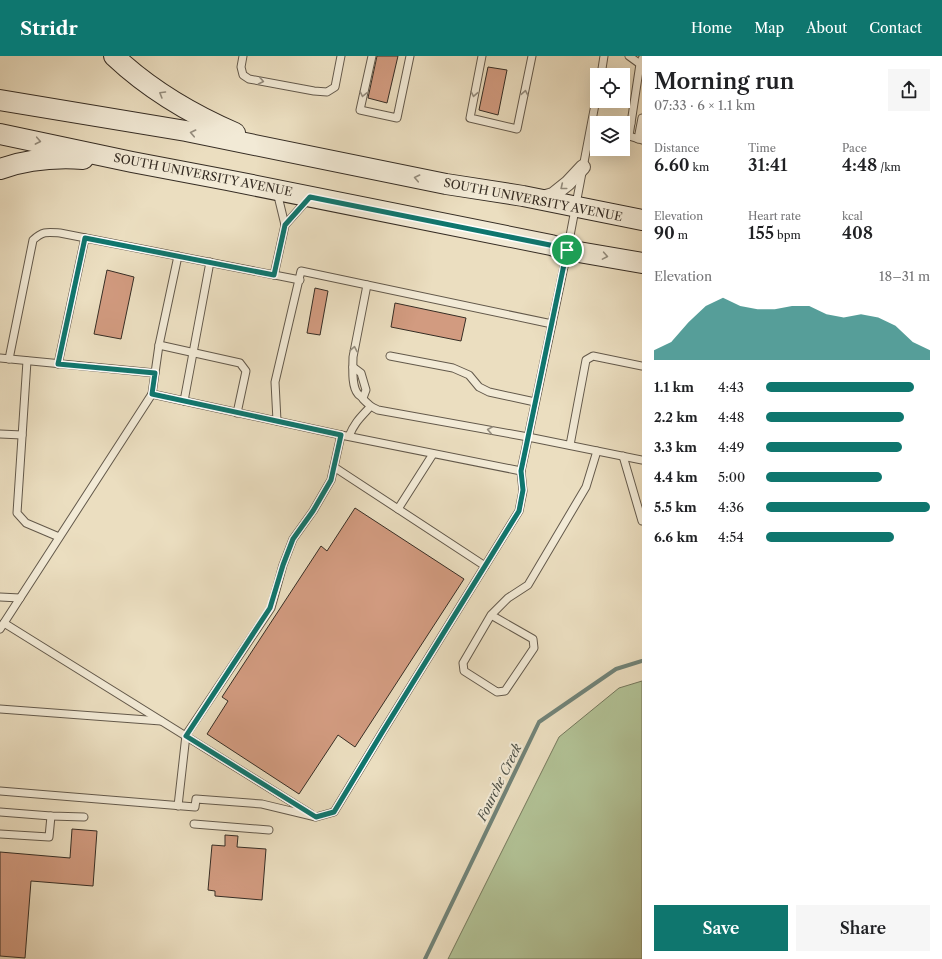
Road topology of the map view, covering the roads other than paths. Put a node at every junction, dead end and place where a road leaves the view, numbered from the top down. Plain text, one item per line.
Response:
1 (114, 56) edge
2 (243, 56) edge
3 (341, 56) edge
4 (372, 56) edge
5 (410, 56) edge
6 (482, 56) edge
7 (532, 56) edge
8 (604, 56) edge
9 (629, 56) edge
10 (641, 62) edge
11 (602, 68) edge
12 (0, 100) edge
13 (642, 118) edge
14 (631, 122) joint
15 (0, 134) edge
16 (640, 139) edge
17 (590, 142) edge
18 (300, 155) junction
19 (132, 162) junction
20 (583, 167) junction
21 (0, 169) edge
22 (277, 190) junction
23 (310, 197) junction
24 (538, 199) junction
25 (576, 206) junction
26 (642, 220) edge
27 (285, 225) junction
28 (85, 238) junction
29 (567, 250) junction
30 (178, 256) junction
31 (210, 262) junction
32 (642, 263) edge
33 (274, 275) junction
34 (300, 280) junction
35 (367, 285) junction
36 (552, 324) junction
37 (160, 345) junction
38 (193, 352) junction
39 (390, 356) dead end
40 (0, 358) edge
41 (9, 359) junction
42 (27, 361) junction
43 (58, 364) junction
44 (642, 366) edge
45 (155, 373) junction
46 (152, 394) junction
47 (184, 401) junction
48 (536, 402) junction
49 (370, 407) junction
50 (237, 412) junction
51 (277, 421) junction
52 (0, 434) edge
53 (22, 435) junction
54 (341, 435) junction
55 (349, 436) junction
56 (528, 437) junction
57 (570, 445) junction
58 (598, 451) junction
59 (433, 454) junction
60 (623, 456) junction
61 (642, 460) edge
62 (334, 467) junction
63 (521, 471) junction
64 (398, 509) junction
65 (642, 521) edge
66 (59, 537) junction
67 (485, 566) junction
68 (0, 597) edge
69 (20, 598) junction
70 (490, 615) junction
71 (2, 626) edge
72 (0, 709) edge
73 (164, 722) junction
74 (186, 736) junction
75 (0, 792) edge
76 (178, 806) junction
77 (0, 812) edge
78 (51, 816) junction
79 (84, 817) dead end
80 (316, 817) junction
81 (194, 824) dead end
82 (269, 830) dead end
83 (0, 834) edge

18 -> 1 main road
2 -> 3 lane
4 -> 5 lane
6 -> 7 lane
8 - 11 lane
9 - 10 lane
10 - 14 lane
18 -> 12 main road, SOUTH UNIVERSITY AVENUE
13 - 16 lane
14 - 16 lane
15 -> 19 main road, SOUTH UNIVERSITY AVENUE
17 - 20 lane
24 -> 18 main road, SOUTH UNIVERSITY AVENUE
19 - 21 main road
19 - 22 main road, SOUTH UNIVERSITY AVENUE
20 -> 24 street
20 - 25 lane
22 - 23 main road, SOUTH UNIVERSITY AVENUE
22 - 27 lane
23 - 27 lane
23 - 29 main road, SOUTH UNIVERSITY AVENUE
24 - 25 main road, SOUTH UNIVERSITY AVENUE
25 - 26 main road, SOUTH UNIVERSITY AVENUE
25 - 29 lane
27 - 33 lane
28 - 30 lane
28 - 41 lane
28 - 43 lane
29 -> 32 main road, SOUTH UNIVERSITY AVENUE
29 - 36 lane
30 - 31 lane
30 - 37 lane
31 - 33 lane
31 - 38 lane
33 - 34 lane
34 - 35 lane
34 - 51 lane
35 - 36 lane
49 -> 35 lane
36 - 48 lane
37 - 38 lane
37 - 45 lane
38 - 47 lane
38 - 50 lane
39 - 48 lane
40 - 41 lane
41 - 42 lane
42 - 43 lane
42 - 53 lane
43 - 45 lane
44 - 57 lane
45 - 46 lane
46 - 47 lane
46 - 66 lane
47 - 50 lane
48 - 56 lane
49 - 55 lane
56 -> 49 lane
50 - 51 lane
51 - 54 lane
52 - 53 lane
53 - 66 lane
54 - 55 lane
54 - 62 lane
55 - 59 lane
56 - 57 lane
56 - 63 lane
57 - 58 lane
58 - 60 lane
58 - 70 lane
59 - 63 lane
59 - 64 lane
60 - 61 lane
60 - 65 lane
62 - 64 lane
62 - 74 lane
63 - 67 lane
64 - 67 lane
66 - 69 lane
67 - 80 lane
68 - 69 lane
69 - 71 lane
70 - 70 lane
71 - 73 lane
72 - 73 lane
73 - 74 lane
74 - 76 lane
74 - 80 lane
75 - 76 lane
76 - 80 lane
77 - 78 lane
78 - 79 lane
78 - 83 lane
81 - 82 lane

